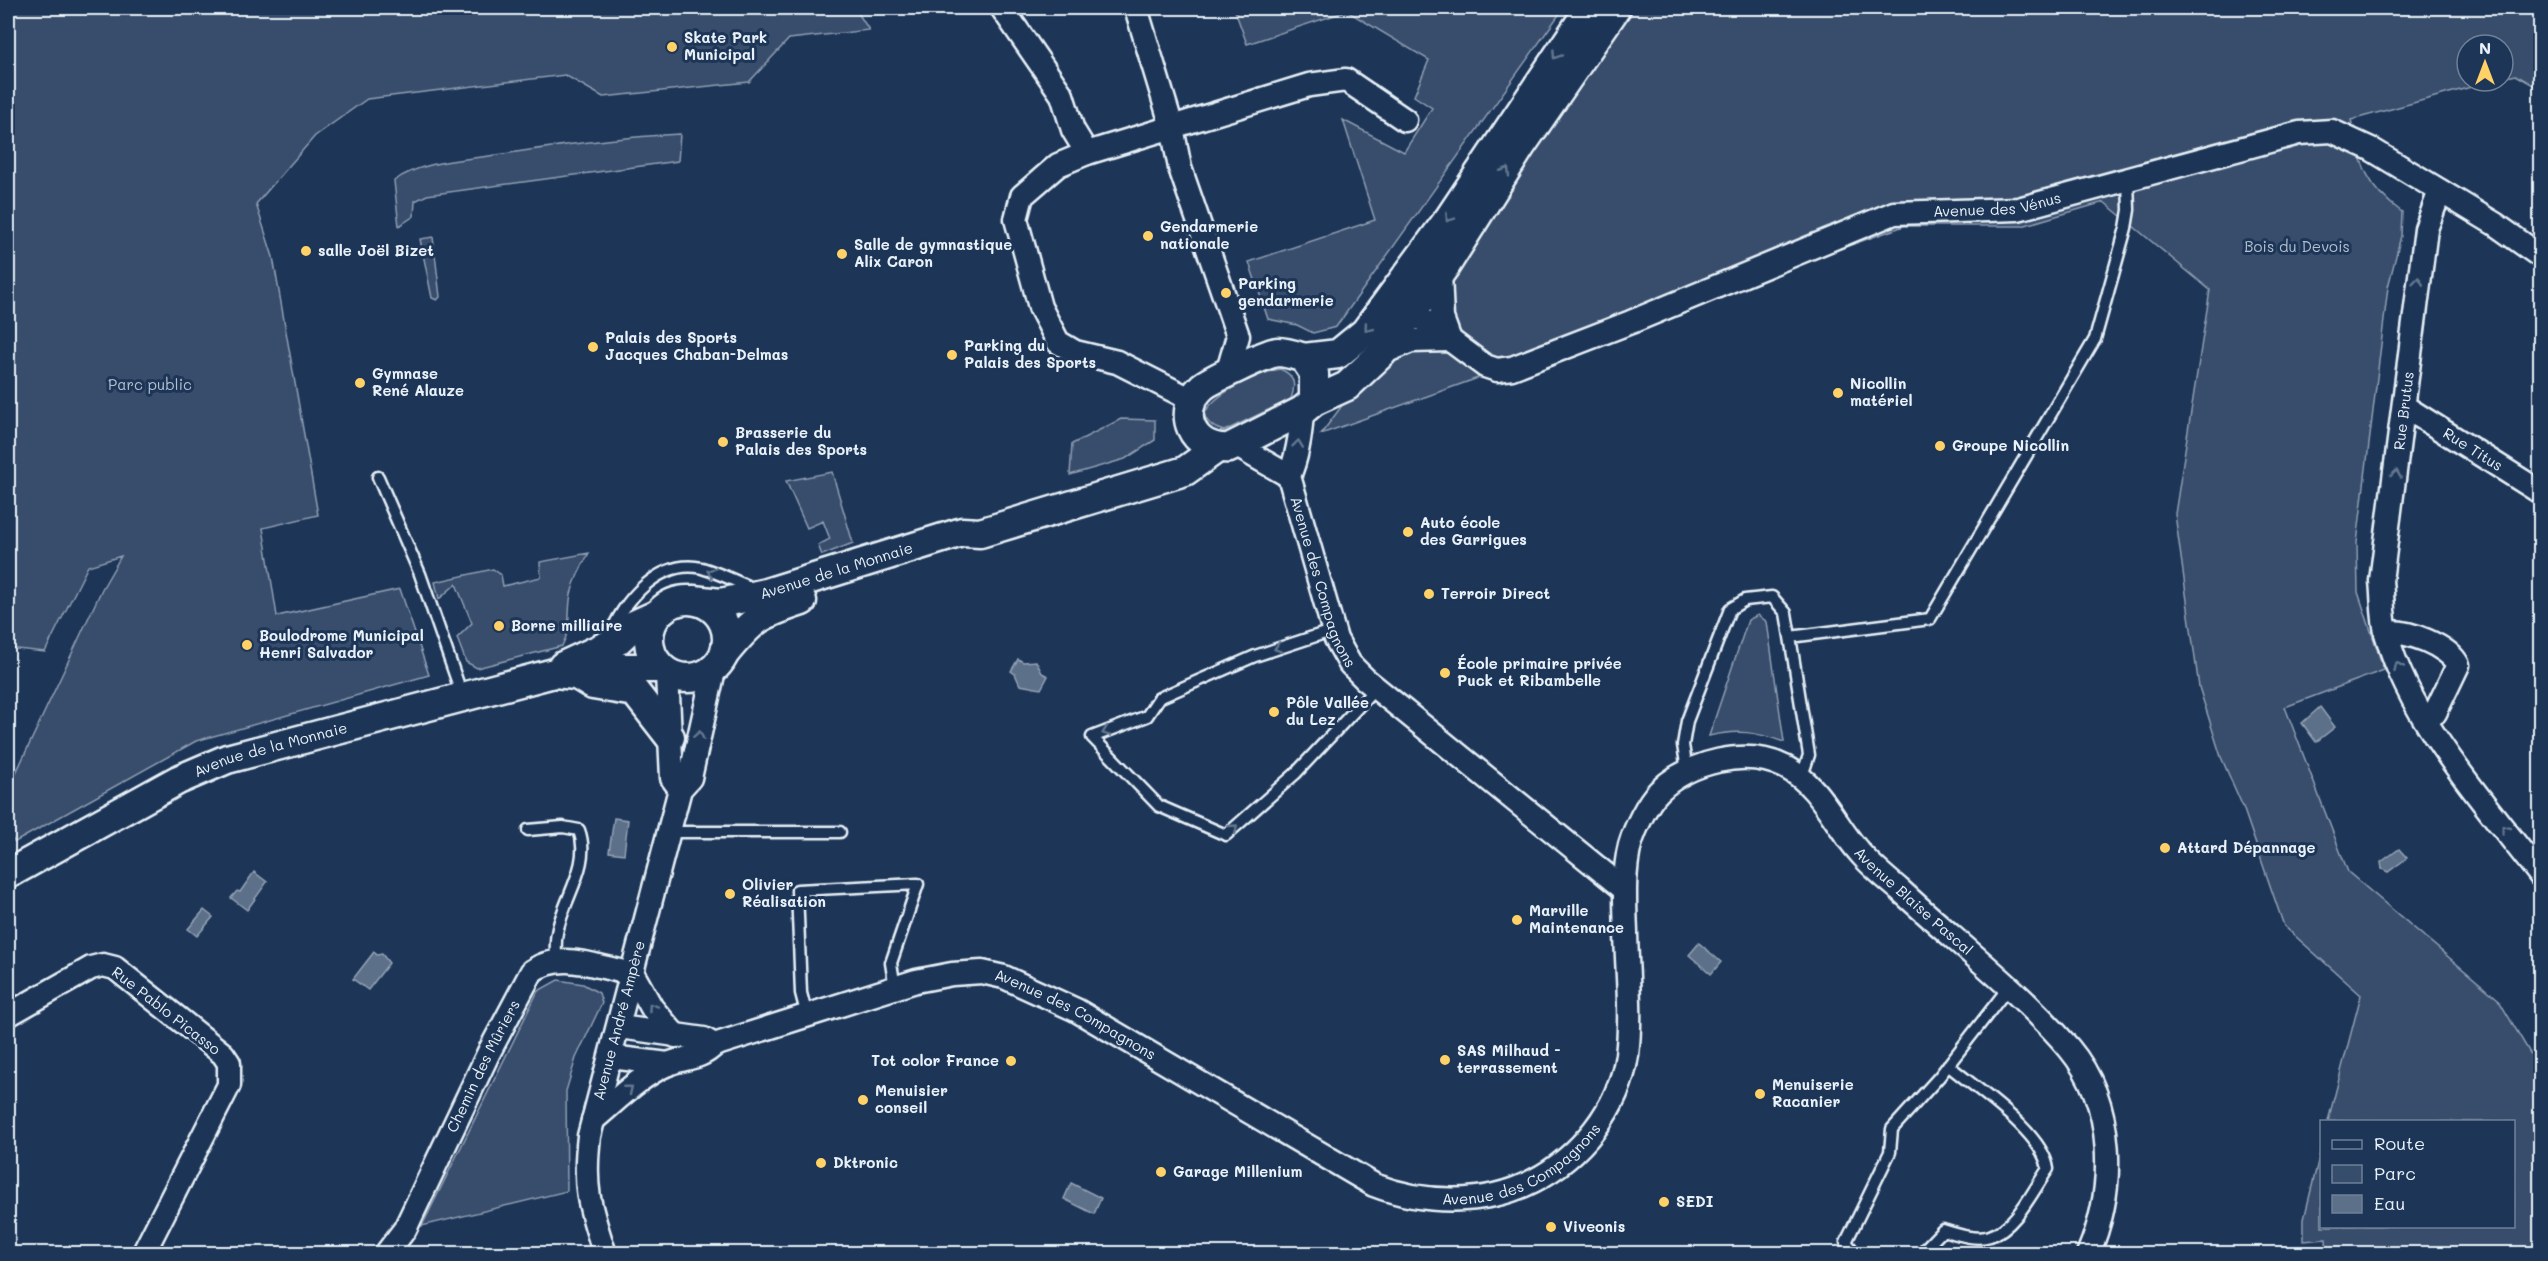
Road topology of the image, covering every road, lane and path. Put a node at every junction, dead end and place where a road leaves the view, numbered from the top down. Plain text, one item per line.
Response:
1 (1002, 8) edge
2 (1136, 8) edge
3 (1608, 8) edge
4 (1405, 120) dead end
5 (1172, 127) junction
6 (1087, 153) junction
7 (2128, 180) junction
8 (2440, 191) junction
9 (2541, 256) edge
10 (1440, 273) junction
11 (1402, 304) junction
12 (1238, 336) junction
13 (1450, 340) junction
14 (1275, 352) junction
15 (1382, 353) junction
16 (1304, 357) junction
17 (1227, 374) junction
18 (1192, 400) junction
19 (1308, 406) junction
20 (2405, 407) junction
21 (1193, 433) junction
22 (1227, 448) junction
23 (1289, 476) junction
24 (378, 477) dead end
25 (1159, 478) junction
26 (2541, 492) edge
27 (980, 533) junction
28 (766, 593) junction
29 (693, 600) junction
30 (656, 615) junction
31 (1334, 630) junction
32 (2386, 633) junction
33 (1790, 638) junction
34 (605, 647) junction
35 (719, 661) junction
36 (664, 671) junction
37 (565, 674) junction
38 (1376, 688) junction
39 (463, 697) junction
40 (2426, 718) junction
41 (670, 737) junction
42 (1687, 770) junction
43 (1802, 776) junction
44 (681, 789) junction
45 (528, 830) dead end
46 (670, 832) junction
47 (840, 832) dead end
48 (8, 874) edge
49 (2541, 875) edge
50 (1624, 889) junction
51 (556, 961) junction
52 (633, 974) junction
53 (2008, 987) junction
54 (895, 988) junction
55 (8, 1014) edge
56 (807, 1016) junction
57 (620, 1027) junction
58 (676, 1036) junction
59 (714, 1045) junction
60 (611, 1057) junction
61 (668, 1064) junction
62 (1948, 1065) junction
63 (594, 1120) junction
64 (144, 1254) edge
65 (386, 1254) edge
66 (605, 1254) edge
67 (1856, 1254) edge
68 (1920, 1254) edge
69 (2088, 1254) edge

1 - 6 street
2 - 5 street
10 -> 3 street
3 -> 11 street
4 - 5 street
5 - 6 street
5 - 12 street
6 - 18 street
7 - 8 street, Avenue des Vénus
7 - 13 street, Avenue des Vénus
7 - 33 lane
8 - 9 street, Avenue des Vénus
20 -> 8 street, Rue Brutus
10 - 11 street
10 - 13 street
11 - 13 street, Avenue des Vénus
11 - 15 street, Avenue de la Monnaie
11 -> 16 street
12 - 14 street
12 - 17 street
13 - 15 street
14 - 16 street
14 - 17 street
15 - 19 street, Avenue de la Monnaie
16 - 19 street
17 - 18 street
18 - 21 street
19 - 22 street, Avenue de la Monnaie
23 -> 19 street, Avenue des Compagnons
20 - 26 street, Rue Titus
32 -> 20 street, Rue Brutus
21 - 22 street
21 - 25 street
22 - 23 street, Avenue des Compagnons
22 - 25 street, Avenue de la Monnaie
23 - 31 street, Avenue des Compagnons
24 - 39 lane
25 - 27 street, Avenue de la Monnaie
27 - 28 street, Avenue de la Monnaie
27 - 35 street, Avenue de la Monnaie
28 - 29 street, Avenue de la Monnaie
28 -> 34 lane
29 - 30 street
29 - 35 street
30 - 34 street, Avenue de la Monnaie
30 - 36 street
31 - 38 street, Avenue des Compagnons
31 -> 38 lane
40 -> 32 street, Rue Brutus
32 - 40 street
33 - 42 lane
33 - 43 lane
34 - 37 street, Avenue de la Monnaie
35 - 36 street
44 -> 35 street, Avenue André Ampère
36 - 37 street, Avenue de la Monnaie
36 - 41 street
37 - 39 street, Avenue de la Monnaie
37 - 41 street
38 - 50 street, Avenue des Compagnons
39 - 48 street, Avenue de la Monnaie
49 -> 40 street, Rue Brutus
41 - 44 street
42 - 43 street, Avenue Blaise Pascal
42 - 50 street, Avenue Blaise Pascal
43 - 53 street, Avenue Blaise Pascal
44 - 46 street, Avenue André Ampère
45 - 51 lane
46 - 47 lane
46 - 52 street, Avenue André Ampère
50 - 54 street, Avenue des Compagnons
51 - 52 street
51 - 65 street, Chemin des Mûriers
52 - 57 street, Avenue André Ampère
58 -> 52 street
53 - 62 lane
53 - 69 street, Avenue Blaise Pascal
54 - 56 street, Avenue des Compagnons
54 - 56 lane
55 - 64 street, Rue Pablo Picasso
56 - 59 street, Avenue des Compagnons
57 - 58 street
57 - 60 street, Avenue André Ampère
58 - 59 street
59 - 61 street, Avenue des Compagnons
60 - 61 street, Avenue des Compagnons
60 - 63 street, Avenue André Ampère
63 -> 61 street, Avenue des Compagnons
62 - 67 lane
62 - 68 lane
63 - 66 street, Avenue André Ampère

